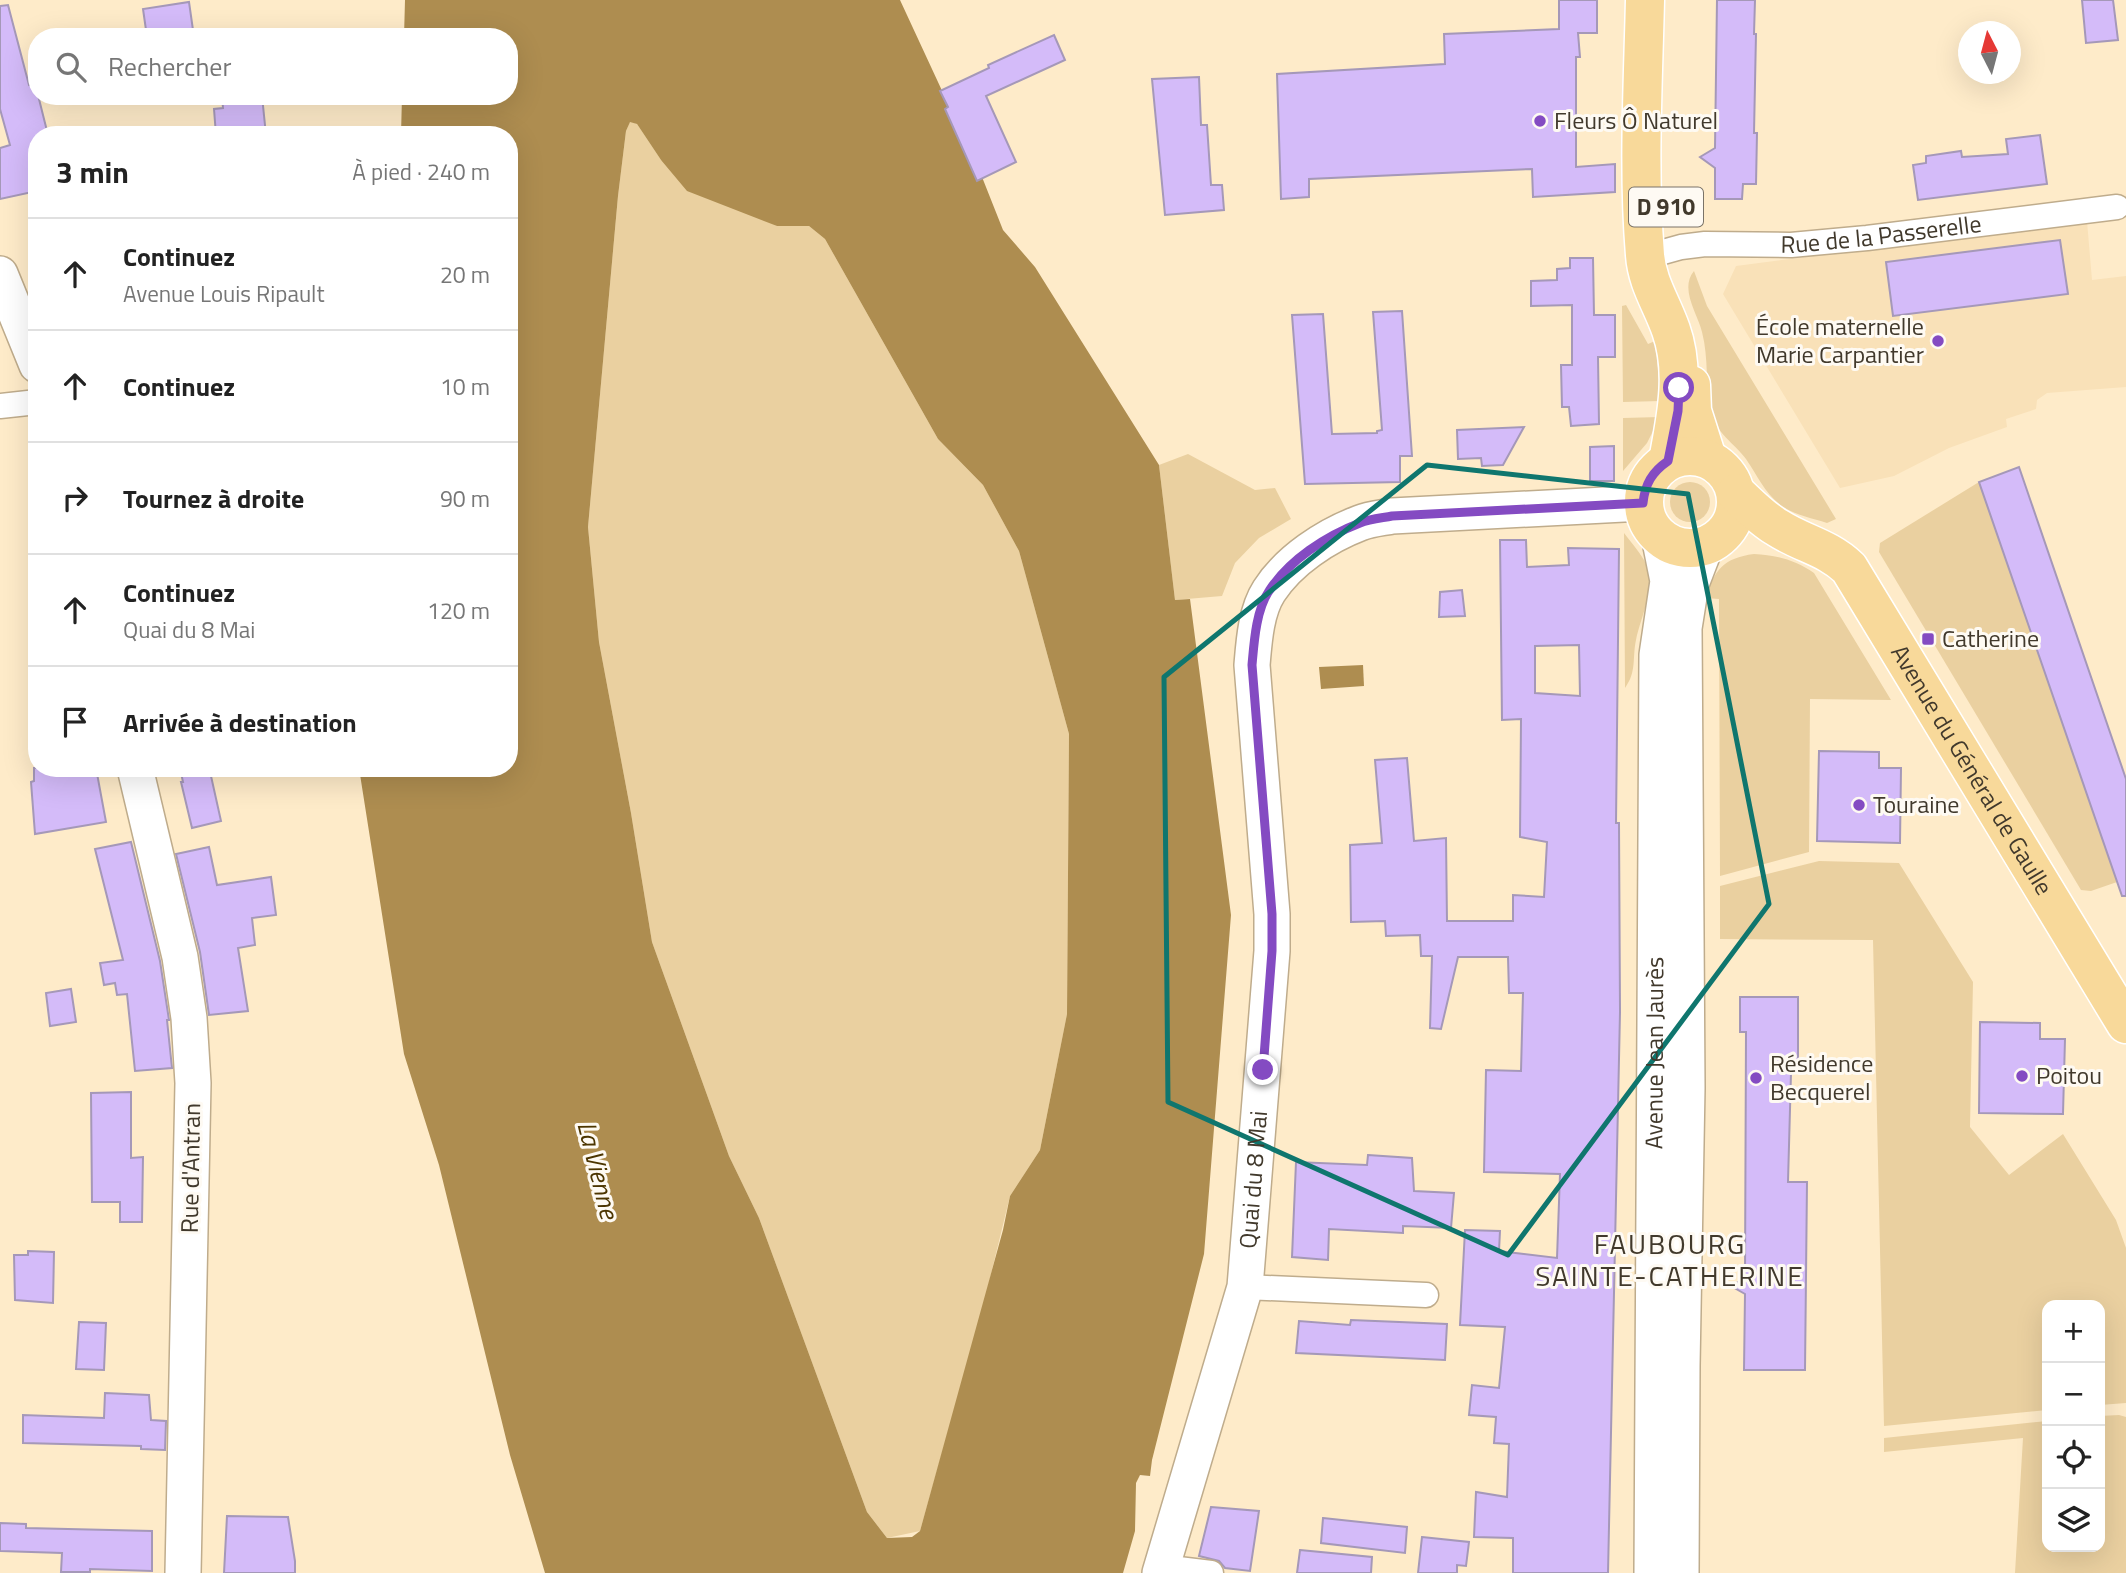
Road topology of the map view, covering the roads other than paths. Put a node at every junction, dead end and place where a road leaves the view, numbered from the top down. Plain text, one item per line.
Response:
1 (1645, 0) edge
2 (1669, 0) edge
3 (2118, 208) dead end
4 (1656, 254) junction
5 (0, 274) edge
6 (28, 343) edge
7 (28, 403) edge
8 (0, 406) edge
9 (1707, 458) junction
10 (1668, 461) junction
11 (1736, 493) junction
12 (1651, 520) junction
13 (1798, 538) junction
14 (1715, 540) junction
15 (137, 777) edge
16 (2126, 1024) edge
17 (1245, 1287) junction
18 (1426, 1295) dead end
19 (1162, 1571) edge
20 (183, 1573) edge
21 (1211, 1573) edge
22 (1653, 1573) edge
23 (1681, 1573) edge

1 - 4 main road, D 910
2 - 4 main road, D 910
3 - 4 street, Rue de la Passerelle
4 - 9 main road, D 910
4 - 10 main road, D 910
5 - 6 street
7 - 8 street
9 - 10 main road
9 - 11 main road
10 - 12 main road
11 - 13 main road, Avenue du Général de Gaulle
11 - 14 main road
12 - 14 main road
12 - 17 street, Quai du 8 Mai
12 - 22 street, Avenue Jean Jaurès
13 - 14 main road, Avenue du Général de Gaulle
13 - 16 main road, Avenue du Général de Gaulle
14 - 23 street, Avenue Jean Jaurès
15 - 20 street, Rue d'Antran
17 - 18 street
17 - 19 street, Quai du 8 Mai
19 - 21 street

